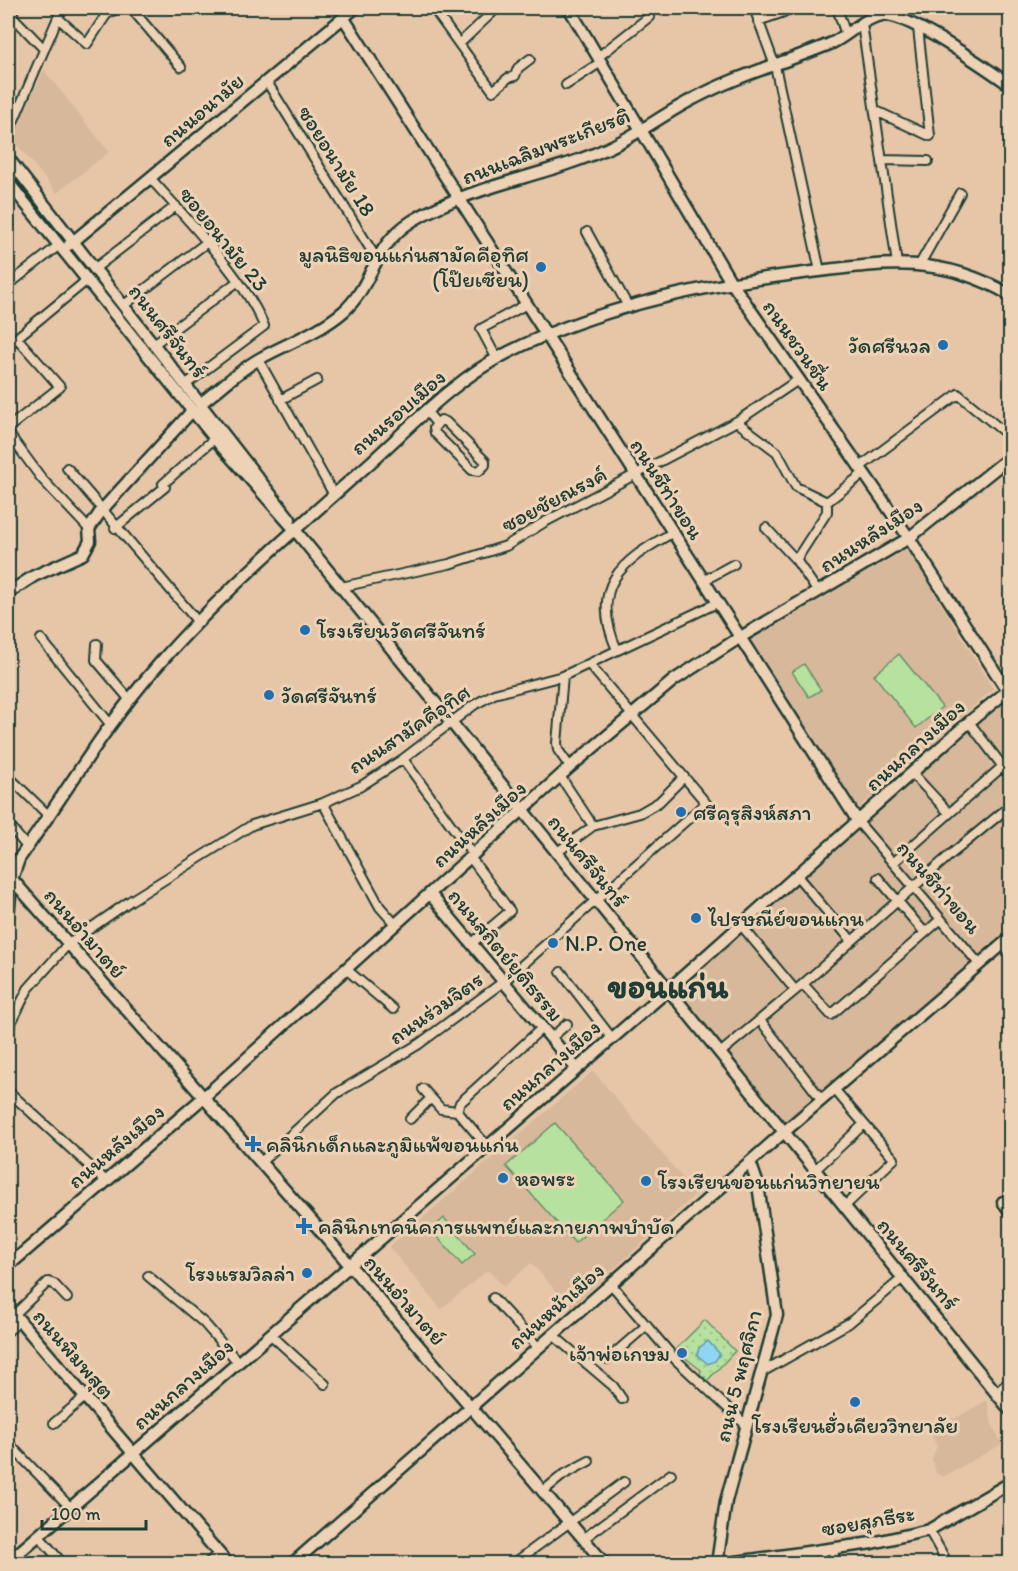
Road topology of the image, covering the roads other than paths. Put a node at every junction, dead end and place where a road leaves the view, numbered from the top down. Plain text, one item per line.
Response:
1 (12, 8) edge
2 (62, 8) edge
3 (117, 8) edge
4 (131, 8) edge
5 (355, 8) edge
6 (433, 8) edge
7 (498, 8) edge
8 (569, 8) edge
9 (754, 8) edge
10 (783, 8) edge
11 (837, 8) edge
12 (343, 17) junction
13 (649, 17) dead end
14 (58, 18) junction
15 (758, 21) junction
16 (862, 24) junction
17 (918, 28) junction
18 (846, 34) junction
19 (459, 44) junction
20 (44, 49) junction
21 (530, 59) dead end
22 (599, 59) junction
23 (776, 66) junction
24 (181, 67) dead end
25 (267, 82) junction
26 (566, 85) dead end
27 (1011, 85) edge
28 (876, 111) junction
29 (643, 131) junction
30 (8, 134) edge
31 (8, 158) edge
32 (882, 160) junction
33 (928, 161) dead end
34 (151, 178) junction
35 (8, 182) edge
36 (960, 193) dead end
37 (459, 200) junction
38 (176, 206) junction
39 (587, 232) dead end
40 (73, 241) junction
41 (206, 243) junction
42 (60, 248) junction
43 (376, 258) junction
44 (897, 264) junction
45 (920, 264) junction
46 (94, 269) junction
47 (820, 271) junction
48 (86, 281) junction
49 (237, 282) junction
50 (732, 282) junction
51 (8, 285) edge
52 (1011, 296) edge
53 (525, 305) junction
54 (124, 306) junction
55 (628, 308) junction
56 (545, 335) junction
57 (17, 338) junction
58 (154, 344) junction
59 (8, 345) edge
60 (162, 355) junction
61 (497, 358) junction
62 (258, 360) junction
63 (152, 363) junction
64 (316, 380) dead end
65 (798, 380) junction
66 (185, 385) junction
67 (280, 400) junction
68 (196, 408) junction
69 (427, 412) junction
70 (739, 420) junction
71 (437, 424) junction
72 (8, 428) edge
73 (8, 433) edge
74 (1011, 437) edge
75 (215, 438) junction
76 (1011, 457) edge
77 (67, 468) dead end
78 (862, 470) junction
79 (635, 476) junction
80 (334, 495) junction
81 (827, 502) junction
82 (101, 511) junction
83 (115, 528) junction
84 (766, 528) dead end
85 (89, 529) junction
86 (295, 530) junction
87 (672, 532) junction
88 (909, 538) junction
89 (796, 560) junction
90 (734, 564) dead end
91 (703, 581) junction
92 (341, 587) junction
93 (818, 592) junction
94 (8, 593) edge
95 (717, 603) junction
96 (198, 622) junction
97 (739, 638) junction
98 (41, 639) dead end
99 (97, 644) dead end
100 (617, 650) junction
101 (589, 664) junction
102 (563, 676) junction
103 (1010, 689) edge
104 (130, 700) junction
105 (632, 715) junction
106 (969, 722) junction
107 (451, 723) junction
108 (111, 725) junction
109 (403, 759) junction
110 (1003, 766) junction
111 (570, 767) junction
112 (913, 774) junction
113 (8, 776) edge
114 (560, 776) junction
115 (1011, 776) edge
116 (683, 777) junction
117 (323, 803) junction
118 (1011, 806) edge
119 (523, 812) junction
120 (949, 813) junction
121 (49, 816) junction
122 (859, 823) junction
123 (8, 824) edge
124 (593, 826) junction
125 (27, 847) junction
126 (556, 853) junction
127 (472, 856) junction
128 (893, 864) junction
129 (10, 876) edge
130 (797, 876) junction
131 (878, 878) dead end
132 (914, 889) junction
133 (430, 894) junction
134 (594, 901) junction
135 (898, 901) junction
136 (8, 915) edge
137 (941, 919) junction
138 (395, 924) junction
139 (741, 925) junction
140 (925, 933) junction
141 (852, 941) junction
142 (68, 944) junction
143 (471, 944) junction
144 (1008, 946) edge
145 (980, 965) junction
146 (346, 969) junction
147 (561, 972) dead end
148 (504, 982) junction
149 (803, 984) junction
150 (668, 990) junction
151 (795, 990) junction
152 (393, 1009) dead end
153 (760, 1020) junction
154 (567, 1024) dead end
155 (8, 1027) edge
156 (543, 1027) junction
157 (611, 1037) junction
158 (551, 1038) junction
159 (720, 1053) junction
160 (576, 1068) junction
161 (423, 1089) dead end
162 (834, 1089) junction
163 (8, 1091) edge
164 (204, 1097) junction
165 (431, 1098) junction
166 (822, 1100) junction
167 (457, 1111) junction
168 (410, 1119) dead end
169 (864, 1124) junction
170 (784, 1132) junction
171 (486, 1145) junction
172 (261, 1162) junction
173 (750, 1162) junction
174 (815, 1170) junction
175 (105, 1180) junction
176 (1003, 1202) dead end
177 (845, 1206) junction
178 (1011, 1211) edge
179 (8, 1266) edge
180 (350, 1266) junction
181 (148, 1276) dead end
182 (904, 1277) junction
183 (611, 1284) junction
184 (67, 1298) dead end
185 (493, 1298) dead end
186 (14, 1314) edge
187 (646, 1325) junction
188 (8, 1331) edge
189 (270, 1334) junction
190 (553, 1335) junction
191 (538, 1347) junction
192 (608, 1359) dead end
193 (238, 1362) junction
194 (762, 1372) junction
195 (1011, 1381) edge
196 (325, 1384) dead end
197 (996, 1393) junction
198 (85, 1397) junction
199 (622, 1399) dead end
200 (471, 1406) junction
201 (1011, 1410) edge
202 (54, 1423) dead end
203 (746, 1425) junction
204 (8, 1443) edge
205 (133, 1453) junction
206 (589, 1461) dead end
207 (671, 1474) dead end
208 (624, 1482) dead end
209 (1011, 1483) edge
210 (542, 1492) junction
211 (70, 1507) junction
212 (568, 1522) junction
213 (929, 1530) junction
214 (38, 1535) junction
215 (583, 1539) junction
216 (833, 1548) junction
217 (820, 1550) junction
218 (219, 1553) junction
219 (8, 1562) edge
220 (63, 1563) edge
221 (207, 1563) edge
222 (228, 1563) edge
223 (292, 1563) edge
224 (513, 1563) edge
225 (605, 1563) edge
226 (719, 1563) edge
227 (822, 1563) edge
228 (835, 1563) edge
229 (948, 1563) edge

1 - 20 street
2 - 14 street
3 - 14 street
4 - 24 street
5 - 12 street, ถนนอนามัย
6 - 19 street
7 - 19 street
8 - 22 street, ถนนชวนชื่น
9 - 15 street
10 - 15 street
11 - 18 street
12 - 25 street, ถนนอนามัย
12 - 37 street, ถนนชีท่าขอน
13 - 22 street
14 - 20 street
15 - 23 street
16 - 17 street, ถนนเฉลิมพระเกียรติ
16 - 18 street, ถนนเฉลิมพระเกียรติ
16 - 28 street
17 - 27 street, ถนนเฉลิมพระเกียรติ
17 - 28 street
18 - 23 street, ถนนเฉลิมพระเกียรติ
19 - 21 street
20 - 30 street
22 - 26 street
22 - 29 street, ถนนชวนชื่น
23 - 29 street, ถนนเฉลิมพระเกียรติ
23 - 47 street
25 - 34 street, ถนนอนามัย
25 - 43 street, ซอยอนามัย 18
28 - 32 street
29 - 37 street, ถนนเฉลิมพระเกียรติ
29 - 50 street, ถนนชวนชื่น
31 - 40 street, ถนนศรีจันทร์
32 - 33 street
32 - 44 street
34 - 38 street, ซอยอนามัย 23
34 - 40 street, ถนนอนามัย
35 - 42 street, ถนนศรีจันทร์
36 - 45 street
37 - 43 street, ถนนเฉลิมพระเกียรติ
37 - 53 street, ถนนชีท่าขอน
38 - 41 street, ซอยอนามัย 23
38 - 46 street
39 - 55 street
40 - 42 street, ถนนอนามัย
40 - 46 street, ถนนศรีจันทร์
41 - 49 street, ซอยอนามัย 23
41 - 54 street
42 - 48 street, ถนนศรีจันทร์
42 - 51 street
43 - 62 street, ถนนเฉลิมพระเกียรติ
44 - 45 street, ถนนรอบเมือง
44 - 47 street, ถนนรอบเมือง
45 - 52 street, ถนนรอบเมือง
46 - 54 street, ถนนศรีจันทร์
47 - 50 street, ถนนรอบเมือง
48 - 57 street
48 - 63 street, ถนนศรีจันทร์
49 - 58 street
49 - 66 street, ซอยอนามัย 23
50 - 55 street, ถนนรอบเมือง
50 - 65 street, ถนนชวนชื่น
53 - 56 street, ถนนชีท่าขอน
53 - 61 street
54 - 58 street, ถนนศรีจันทร์
55 - 56 street, ถนนรอบเมือง
56 - 61 street, ถนนรอบเมือง
56 - 79 street, ถนนชีท่าขอน
57 - 59 street
57 - 72 street
58 - 60 street, ถนนศรีจันทร์
60 - 63 street
60 - 66 street, ถนนศรีจันทร์
61 - 69 street, ถนนรอบเมือง
62 - 67 street
62 - 68 street, ถนนเฉลิมพระเกียรติ
63 - 68 street, ถนนศรีจันทร์
64 - 67 street
65 - 70 street, ซอยชัยณรงค์
65 - 78 street, ถนนชวนชื่น
66 - 68 street, ถนนศรีจันทร์
67 - 80 street
68 - 75 street, ถนนศรีจันทร์
68 - 82 street, ถนนเฉลิมพระเกียรติ
68 - 86 street, ถนนศรีจันทร์
69 - 71 street
69 - 80 street, ถนนรอบเมือง
70 - 79 street, ซอยชัยณรงค์
70 - 81 street
71 - 71 street
73 - 85 street
74 - 78 street
75 - 83 street
75 - 86 street, ถนนศรีจันทร์
76 - 88 street, ถนนหลังเมือง
77 - 82 street
78 - 81 street
78 - 88 street, ถนนชวนชื่น
79 - 87 street, ถนนชีท่าขอน
79 - 92 street, ซอยชัยณรงค์
80 - 86 street, ถนนรอบเมือง
81 - 89 street
82 - 83 street
82 - 85 street, ถนนเฉลิมพระเกียรติ
83 - 96 street
84 - 89 street
85 - 94 street, ถนนเฉลิมพระเกียรติ
86 - 92 street, ถนนศรีจันทร์
86 - 96 street, ถนนรอบเมือง
87 - 91 street, ถนนชีท่าขอน
87 - 100 street
88 - 93 street, ถนนหลังเมือง
88 - 103 street, ถนนชวนชื่น
89 - 93 street
90 - 91 street
91 - 95 street, ถนนชีท่าขอน
92 - 107 street, ถนนศรีจันทร์
93 - 97 street, ถนนหลังเมือง
95 - 97 street, ถนนชีท่าขอน
95 - 100 street, ถนนสามัคคีอุทิศ
96 - 104 street, ถนนรอบเมือง
97 - 105 street, ถนนหลังเมือง
97 - 122 street, ถนนชีท่าขอน
98 - 108 street
99 - 104 street
100 - 101 street, ถนนสามัคคีอุทิศ
101 - 102 street, ถนนสามัคคีอุทิศ
101 - 105 street
102 - 107 street, ถนนสามัคคีอุทิศ
102 - 111 street
103 - 106 street, ถนนกลางเมือง
104 - 108 street, ถนนรอบเมือง
105 - 111 street, ถนนหลังเมือง
105 - 116 street
106 - 110 street
106 - 112 street, ถนนกลางเมือง
107 - 109 street, ถนนสามัคคีอุทิศ
107 - 119 street, ถนนศรีจันทร์
108 - 121 street, ถนนรอบเมือง
109 - 117 street, ถนนสามัคคีอุทิศ
109 - 127 street
110 - 115 street
110 - 120 street
111 - 114 street, ถนนหลังเมือง
112 - 120 street
112 - 122 street, ถนนกลางเมือง
113 - 121 street
114 - 119 street, ถนนหลังเมือง
114 - 124 street
116 - 124 street
116 - 134 street, ถนนร่วมจิตร
117 - 138 street
117 - 142 street, ถนนสามัคคีอุทิศ
118 - 132 street
119 - 126 street, ถนนศรีจันทร์
119 - 127 street, ถนนหลังเมือง
120 - 128 street
121 - 125 street, ถนนรอบเมือง
122 - 128 street, ถนนชีท่าขอน
122 - 130 street, ถนนกลางเมือง
123 - 125 street
124 - 126 street
125 - 129 street, ถนนรอบเมือง
126 - 134 street, ถนนศรีจันทร์
127 - 133 street, ถนนหลังเมือง
127 - 143 street
128 - 132 street, ถนนชีท่าขอน
129 - 136 street, ถนนรอบเมือง
129 - 142 street, ถนนอำมาตย์
130 - 139 street, ถนนกลางเมือง
130 - 141 street
131 - 135 street
132 - 135 street
132 - 137 street, ถนนชีท่าขอน
133 - 138 street, ถนนหลังเมือง
133 - 143 street, ถนนสถิตย์ยุติธรรม
134 - 148 street, ถนนร่วมจิตร
134 - 150 street, ถนนศรีจันทร์
135 - 140 street
135 - 141 street
137 - 140 street
137 - 145 street, ถนนชีท่าขอน
138 - 146 street, ถนนหลังเมือง
139 - 150 street, ถนนกลางเมือง
139 - 151 street
140 - 149 street
141 - 149 street
142 - 155 street, ถนนสามัคคีอุทิศ
142 - 164 street, ถนนอำมาตย์
143 - 148 street, ถนนสถิตย์ยุติธรรม
144 - 145 street, ถนนหน้าเมือง
145 - 162 street, ถนนหน้าเมือง
146 - 152 street
146 - 164 street, ถนนหลังเมือง
147 - 157 street
148 - 156 street, ถนนสถิตย์ยุติธรรม
148 - 172 street, ถนนร่วมจิตร
149 - 151 street
150 - 157 street, ถนนกลางเมือง
150 - 159 street, ถนนศรีจันทร์
151 - 153 street
153 - 159 street
153 - 166 street
154 - 158 street
156 - 158 street, ถนนสถิตย์ยุติธรรม
156 - 167 street
157 - 160 street, ถนนกลางเมือง
158 - 160 street, ถนนสถิตย์ยุติธรรม
159 - 170 street, ถนนศรีจันทร์
160 - 171 street, ถนนกลางเมือง
161 - 165 street
162 - 166 street, ถนนหน้าเมือง
162 - 169 street
163 - 175 street
164 - 172 street, ถนนอำมาตย์
164 - 175 street, ถนนหลังเมือง
165 - 167 street
165 - 168 street
166 - 170 street, ถนนหน้าเมือง
167 - 171 street
169 - 174 street
169 - 177 street
170 - 173 street, ถนนหน้าเมือง
170 - 174 street, ถนนศรีจันทร์
171 - 180 street, ถนนกลางเมือง
172 - 180 street, ถนนอำมาตย์
173 - 183 street, ถนนหน้าเมือง
173 - 194 street, ถนน 5 พฤศจิกา
174 - 177 street, ถนนศรีจันทร์
175 - 179 street, ถนนหลังเมือง
176 - 178 street
177 - 182 street, ถนนศรีจันทร์
180 - 189 street, ถนนกลางเมือง
180 - 200 street, ถนนอำมาตย์
181 - 193 street
182 - 194 street
182 - 197 street, ถนนศรีจันทร์
183 - 187 street
183 - 190 street, ถนนหน้าเมือง
184 - 186 street
185 - 191 street
186 - 188 street
186 - 198 street, ถนนพิมพสุต
187 - 192 street
187 - 203 street
189 - 193 street, ถนนกลางเมือง
189 - 196 street
190 - 191 street, ถนนหน้าเมือง
190 - 199 street
191 - 200 street, ถนนหน้าเมือง
193 - 205 street, ถนนกลางเมือง
194 - 203 street, ถนน 5 พฤศจิกา
195 - 197 street
197 - 201 street, ถนนศรีจันทร์
198 - 202 street
198 - 205 street, ถนนพิมพสุต
200 - 210 street, ถนนอำมาตย์
200 - 223 street, ถนนหน้าเมือง
203 - 226 street, ถนน 5 พฤศจิกา
204 - 211 street
205 - 211 street, ถนนกลางเมือง
205 - 218 street, ถนนพิมพสุต
206 - 210 street
207 - 215 street
208 - 212 street
209 - 213 street, ซอยสุภธีระ
210 - 212 street, ถนนอำมาตย์
211 - 214 street, ถนนกลางเมือง
212 - 215 street, ถนนอำมาตย์
212 - 224 street
213 - 216 street, ซอยสุภธีระ
213 - 229 street
214 - 219 street, ถนนกลางเมือง
214 - 220 street
215 - 225 street, ถนนอำมาตย์
216 - 217 street, ซอยสุภธีระ
216 - 228 street
217 - 226 street, ซอยสุภธีระ
217 - 227 street
218 - 221 street
218 - 222 street, ถนนพิมพสุต

